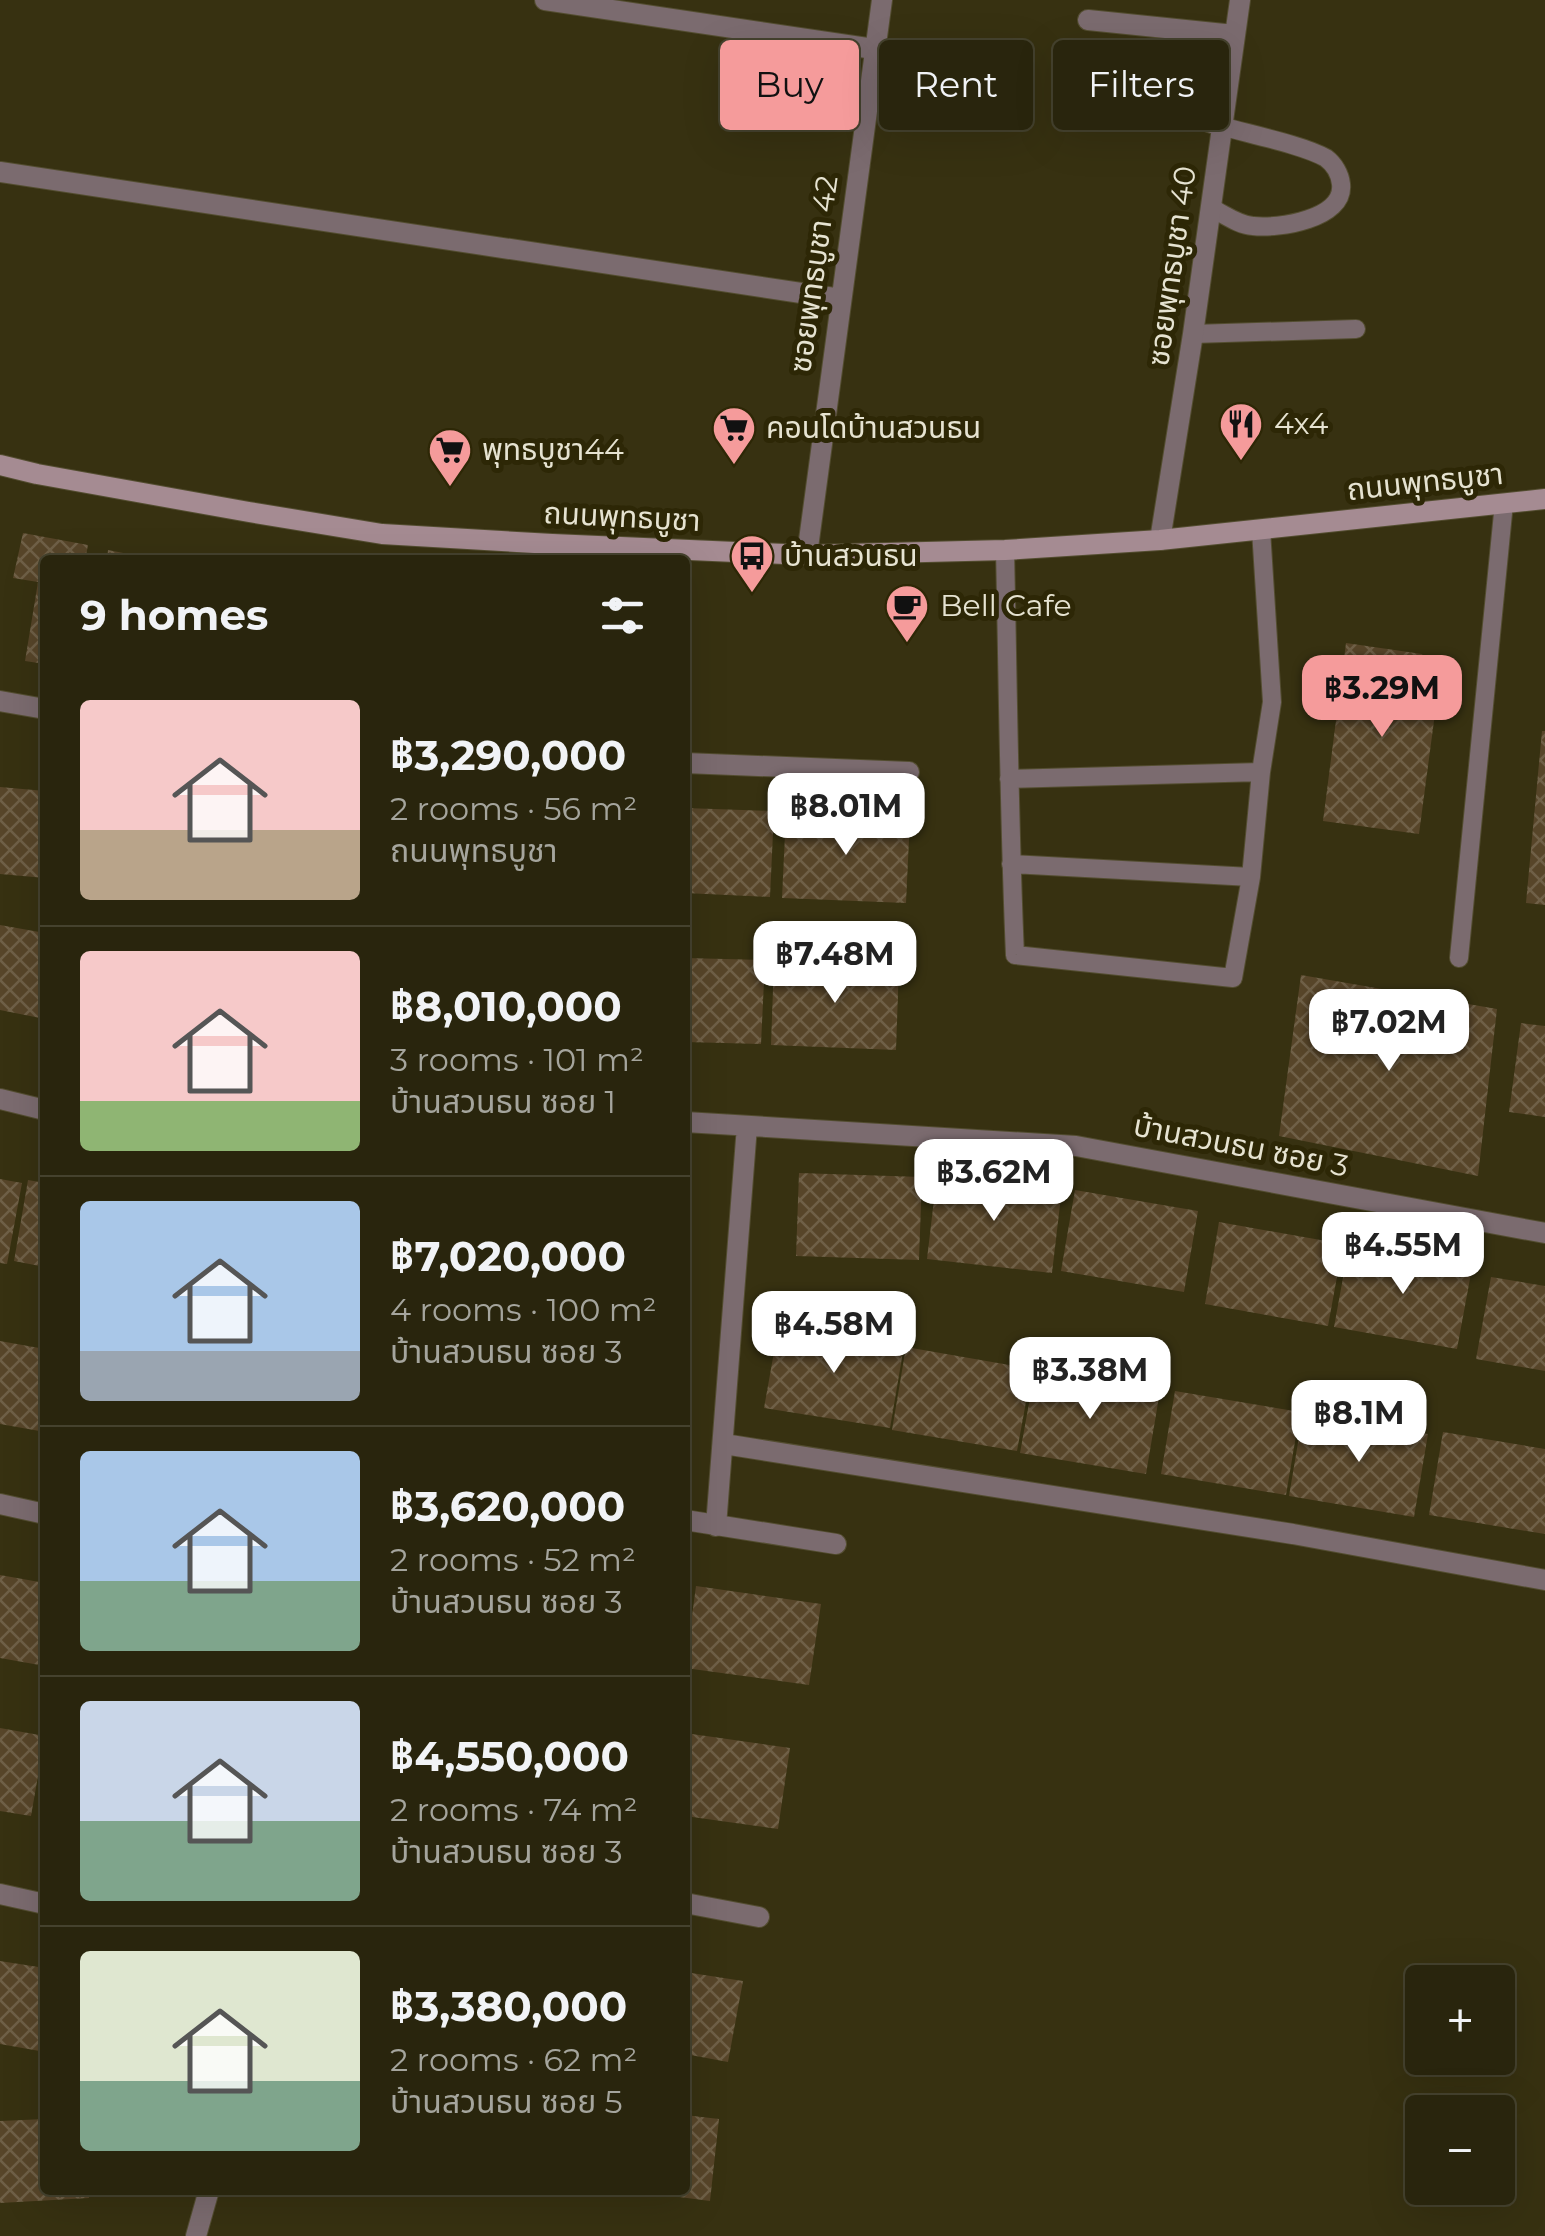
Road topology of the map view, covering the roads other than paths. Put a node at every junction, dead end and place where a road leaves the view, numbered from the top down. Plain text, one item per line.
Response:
1 (545, 0) edge
2 (882, 0) edge
3 (1240, 0) edge
4 (1088, 20) dead end
5 (1234, 35) junction
6 (874, 49) junction
7 (1229, 73) edge
8 (1229, 128) edge
9 (1221, 130) edge
10 (0, 172) edge
11 (1211, 208) junction
12 (841, 299) junction
13 (1356, 329) dead end
14 (1193, 334) junction
15 (0, 466) edge
16 (1545, 498) edge
17 (1504, 503) junction
18 (1261, 530) junction
19 (1160, 540) junction
20 (1005, 550) junction
21 (498, 551) edge
22 (552, 552) edge
23 (807, 555) junction
24 (0, 701) edge
25 (40, 708) edge
26 (690, 762) edge
27 (909, 772) dead end
28 (1261, 772) junction
29 (1010, 779) junction
30 (1011, 864) junction
31 (1251, 877) junction
32 (1459, 958) dead end
33 (0, 1100) edge
34 (40, 1109) edge
35 (690, 1122) edge
36 (747, 1126) junction
37 (1545, 1233) edge
38 (724, 1444) junction
39 (0, 1504) edge
40 (40, 1513) edge
41 (690, 1521) edge
42 (716, 1526) junction
43 (836, 1544) dead end
44 (1545, 1580) edge
45 (0, 1894) edge
46 (40, 1903) edge
47 (690, 1904) edge
48 (759, 1916) dead end
49 (208, 2195) edge
50 (196, 2236) edge

1 - 6 street
2 - 6 street, ซอยพุทธบูชา 42
3 - 5 street, ซอยพุทธบูชา 40
4 - 5 street
5 - 7 street, ซอยพุทธบูชา 40
6 - 12 street, ซอยพุทธบูชา 42
8 - 11 lane
9 - 11 street, ซอยพุทธบูชา 40
10 - 12 street
11 - 14 street, ซอยพุทธบูชา 40
12 - 23 street, ซอยพุทธบูชา 42
13 - 14 lane
14 - 19 street, ซอยพุทธบูชา 40
15 - 21 main road, ถนนพุทธบูชา
16 - 17 main road, ถนนพุทธบูชา
17 - 18 main road, ถนนพุทธบูชา
17 - 32 lane
18 - 19 main road, ถนนพุทธบูชา
18 - 28 lane
19 - 20 main road, ถนนพุทธบูชา
20 - 23 main road, ถนนพุทธบูชา
20 - 29 lane
21 - 22 main road, ถนนพุทธบูชา
22 - 23 main road, ถนนพุทธบูชา
24 - 25 street
26 - 27 street
28 - 29 lane
28 - 31 lane
29 - 30 lane
30 - 31 lane
30 - 31 lane
33 - 34 street
35 - 36 street, บ้านสวนธน ซอย 3
36 - 37 street, บ้านสวนธน ซอย 3
36 - 38 street
38 - 42 street
38 - 44 street
39 - 40 street
41 - 42 street
42 - 43 street
45 - 46 street
47 - 48 street
49 - 50 street

